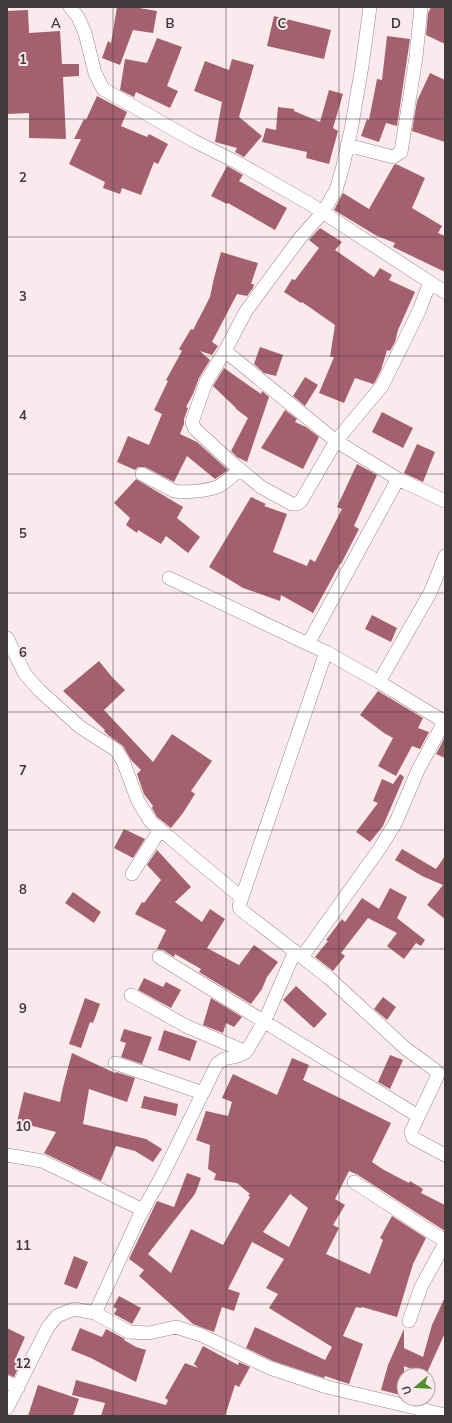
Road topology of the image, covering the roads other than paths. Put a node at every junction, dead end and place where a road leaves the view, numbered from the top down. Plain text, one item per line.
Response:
1 (70, 7) edge
2 (370, 7) edge
3 (421, 7) edge
4 (347, 145) junction
5 (323, 212) junction
6 (430, 282) junction
7 (445, 292) edge
8 (225, 351) junction
9 (336, 441) junction
10 (240, 470) junction
11 (142, 474) dead end
12 (398, 479) junction
13 (445, 501) edge
14 (445, 556) edge
15 (169, 578) dead end
16 (7, 638) edge
17 (308, 644) junction
18 (326, 652) junction
19 (379, 682) junction
20 (444, 721) edge
21 (160, 830) junction
22 (132, 874) dead end
23 (242, 898) junction
24 (299, 954) junction
25 (159, 956) dead end
26 (131, 995) dead end
27 (265, 1020) junction
28 (246, 1052) junction
29 (115, 1063) dead end
30 (203, 1093) junction
31 (418, 1116) junction
32 (7, 1154) edge
33 (445, 1155) edge
34 (354, 1182) dead end
35 (143, 1210) junction
36 (445, 1242) edge
37 (440, 1264) edge
38 (95, 1313) junction
39 (408, 1320) dead end
40 (12, 1385) edge
41 (7, 1408) edge
42 (445, 1415) edge

1 - 5 street
2 - 4 street
3 - 4 street
4 - 5 street
5 - 6 street
5 - 8 street
6 - 7 street
6 - 9 street
8 - 9 street
8 - 10 street
9 - 10 street
9 - 12 street
10 - 11 street
12 - 13 street
12 - 17 street
14 - 19 street
15 - 17 street
16 - 21 street
17 - 18 street
18 - 19 street
18 - 23 street
19 - 20 street
20 - 24 street
21 - 22 street
21 - 23 street
23 - 24 street
24 - 27 street
24 - 31 street
25 - 27 street
26 - 28 street
27 - 28 street
27 - 31 street
28 - 30 street
29 - 30 street
30 - 35 street
31 - 33 street
32 - 35 street
34 - 36 street
35 - 38 street
36 - 37 street
37 - 39 street
38 - 40 street
38 - 42 street
40 - 41 street

